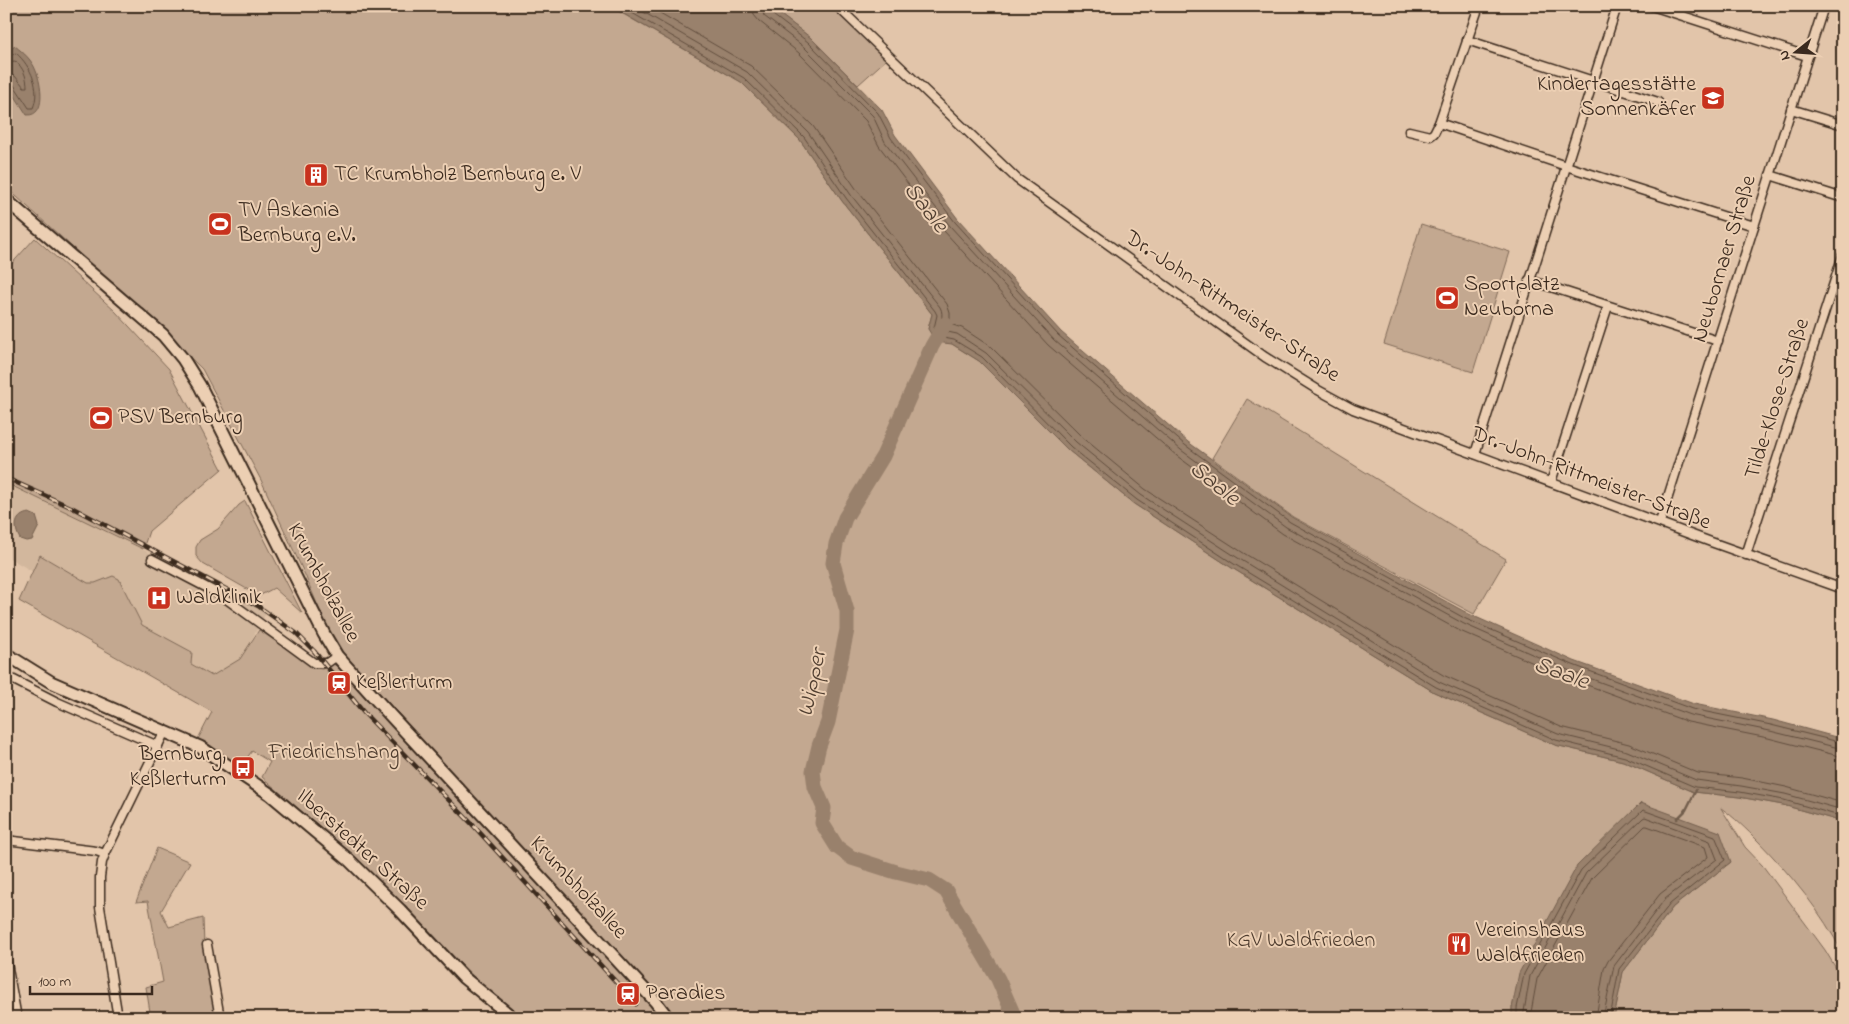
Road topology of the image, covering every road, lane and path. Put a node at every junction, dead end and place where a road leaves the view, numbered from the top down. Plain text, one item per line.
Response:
1 (838, 6) edge
2 (1478, 6) edge
3 (1617, 6) edge
4 (1652, 6) edge
5 (1824, 6) edge
6 (1467, 40) junction
7 (1807, 56) junction
8 (1592, 81) junction
9 (1658, 102) dead end
10 (1791, 109) junction
11 (1439, 123) junction
12 (1843, 125) edge
13 (1409, 131) dead end
14 (1566, 166) junction
15 (1770, 175) junction
16 (1843, 198) edge
17 (6, 200) edge
18 (1754, 226) junction
19 (1843, 254) edge
20 (1529, 280) junction
21 (1608, 306) junction
22 (1718, 341) junction
23 (1475, 454) junction
24 (1551, 482) junction
25 (1660, 522) junction
26 (1746, 555) junction
27 (152, 559) dead end
28 (1843, 589) edge
29 (6, 654) edge
30 (337, 656) junction
31 (6, 676) edge
32 (165, 730) junction
33 (158, 746) junction
34 (6, 840) edge
35 (105, 854) junction
36 (207, 945) dead end
37 (6, 958) edge
38 (16, 1018) edge
39 (118, 1018) edge
40 (220, 1018) edge
41 (513, 1018) edge
42 (668, 1018) edge

1 - 23 street, Dr.-John-Rittmeister-Straße
2 - 6 street
3 - 8 street
4 - 7 street
5 - 7 street, Neubornaer Straße
6 - 8 street
6 - 11 street
7 - 10 street, Neubornaer Straße
8 - 9 street
8 - 14 street
10 - 12 street
10 - 15 street, Neubornaer Straße
11 - 13 street
11 - 14 street
14 - 18 street
14 - 20 street
15 - 16 street
15 - 18 street, Neubornaer Straße
17 - 30 street, Krumbholzallee
18 - 22 street, Neubornaer Straße
19 - 26 street, Tilde-Klose-Straße
20 - 21 street
20 - 23 street
21 - 22 street
21 - 24 street
22 - 25 street, Neubornaer Straße
23 - 24 street, Dr.-John-Rittmeister-Straße
24 - 25 street, Dr.-John-Rittmeister-Straße
25 - 26 street, Dr.-John-Rittmeister-Straße
26 - 28 street, Dr.-John-Rittmeister-Straße
27 - 30 street
29 - 32 street, Ilberstedter Straße
30 - 42 street, Krumbholzallee
31 - 33 street
32 - 33 street
32 - 41 street, Ilberstedter Straße
33 - 35 street
34 - 35 street
35 - 39 street
36 - 40 street
37 - 38 street

